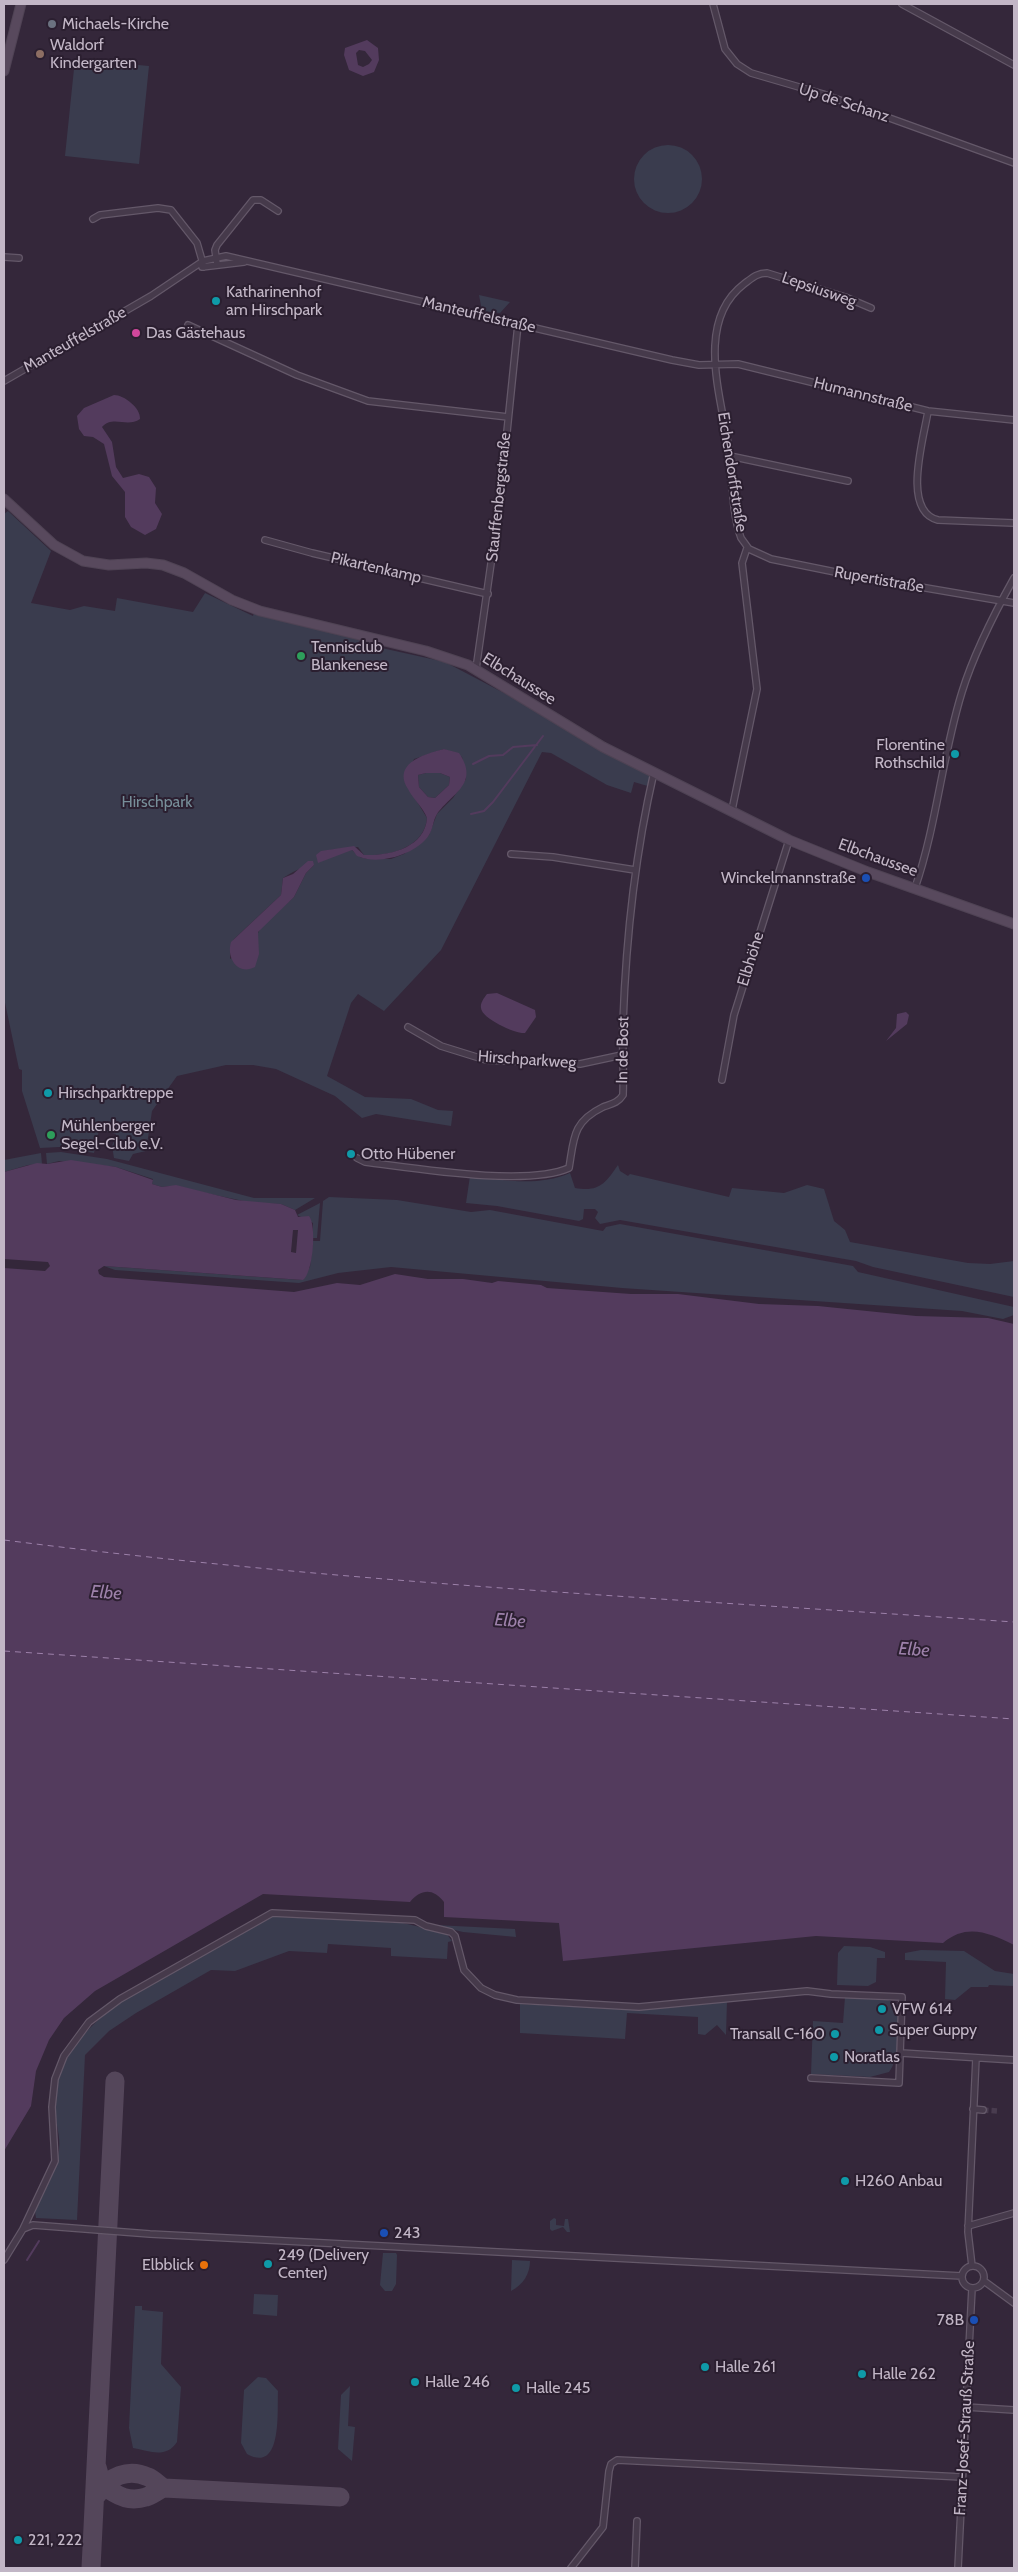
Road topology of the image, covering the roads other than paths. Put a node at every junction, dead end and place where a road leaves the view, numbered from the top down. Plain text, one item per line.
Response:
1 (21, 4) edge
2 (713, 4) edge
3 (902, 4) edge
4 (1014, 65) edge
5 (4, 71) edge
6 (1014, 164) edge
7 (278, 211) dead end
8 (93, 219) dead end
9 (4, 257) edge
10 (216, 257) junction
11 (19, 258) dead end
12 (245, 262) junction
13 (203, 264) junction
14 (217, 264) junction
15 (767, 273) joint
16 (871, 308) dead end
17 (518, 324) junction
18 (188, 325) dead end
19 (714, 365) junction
20 (4, 381) edge
21 (928, 411) junction
22 (508, 417) junction
23 (1014, 420) edge
24 (730, 456) junction
25 (848, 481) dead end
26 (4, 499) edge
27 (1014, 523) edge
28 (265, 540) dead end
29 (747, 548) junction
30 (1014, 578) edge
31 (488, 594) junction
32 (1002, 600) junction
33 (1014, 602) edge
34 (476, 669) junction
35 (654, 772) junction
36 (732, 810) junction
37 (788, 840) junction
38 (511, 854) dead end
39 (635, 870) junction
40 (915, 888) junction
41 (1014, 924) edge
42 (408, 1027) dead end
43 (622, 1055) junction
44 (722, 1080) dead end
45 (357, 1158) dead end
46 (901, 2054) junction
47 (976, 2058) junction
48 (1014, 2060) edge
49 (810, 2078) dead end
50 (972, 2109) junction
51 (983, 2110) tunnel mouth
52 (1014, 2213) edge
53 (968, 2226) junction
54 (23, 2229) junction
55 (4, 2260) edge
56 (972, 2266) junction
57 (962, 2276) junction
58 (984, 2281) junction
59 (972, 2288) junction
60 (1014, 2302) edge
61 (966, 2407) junction
62 (1014, 2410) edge
63 (962, 2477) junction
64 (638, 2521) dead end
65 (571, 2568) edge
66 (635, 2568) edge
67 (958, 2568) edge

1 - 5 main road
2 - 6 street, Up de Schanz
3 - 4 street
7 - 10 street
8 - 13 street
9 - 11 street
10 - 12 street, Manteuffelstraße
10 - 13 street, Manteuffelstraße
10 - 14 street
12 - 14 street, Manteuffelstraße
12 - 17 street, Manteuffelstraße
13 - 14 street, Manteuffelstraße
13 - 20 street, Manteuffelstraße
15 - 16 street, Lepsiusweg
15 - 19 street, Eichendorffstraße
17 - 19 street, Manteuffelstraße
17 - 22 street, Stauffenbergstraße
18 - 22 street
19 - 21 street, Humannstraße
19 - 24 street, Eichendorffstraße
21 - 23 street, Humannstraße
21 - 27 street
22 - 31 street, Stauffenbergstraße
24 - 25 street
24 - 29 street, Eichendorffstraße
26 - 34 main road, Elbchaussee
28 - 31 street, Pikartenkamp
29 - 32 street, Rupertistraße
29 - 36 street, Eichendorffstraße
30 - 32 street
31 - 34 street, Stauffenbergstraße
32 - 33 street, Rupertistraße
32 - 40 street
34 - 35 main road, Elbchaussee
35 - 36 main road, Elbchaussee
35 - 39 street, In de Bost
36 - 37 main road, Elbchaussee
37 - 40 main road, Elbchaussee
37 - 44 street, Elbhöhe
38 - 39 street
39 - 43 street, In de Bost
40 - 41 main road, Elbchaussee
42 - 43 street, Hirschparkweg
43 - 45 street, In de Bost
46 - 47 street
46 - 49 street
46 - 54 street
47 - 48 street
47 - 50 street
50 - 51 street
50 - 53 street
52 - 53 street
53 - 56 street
54 - 55 street
54 - 57 street
56 - 57 street
56 - 58 street
57 - 59 street
58 - 59 street
58 - 60 street
59 - 61 street, Franz-Josef-Strauß Straße
61 - 62 street
61 - 63 street, Franz-Josef-Strauß Straße
63 - 65 street
63 - 67 street, Franz-Josef-Strauß Straße
64 - 66 street

